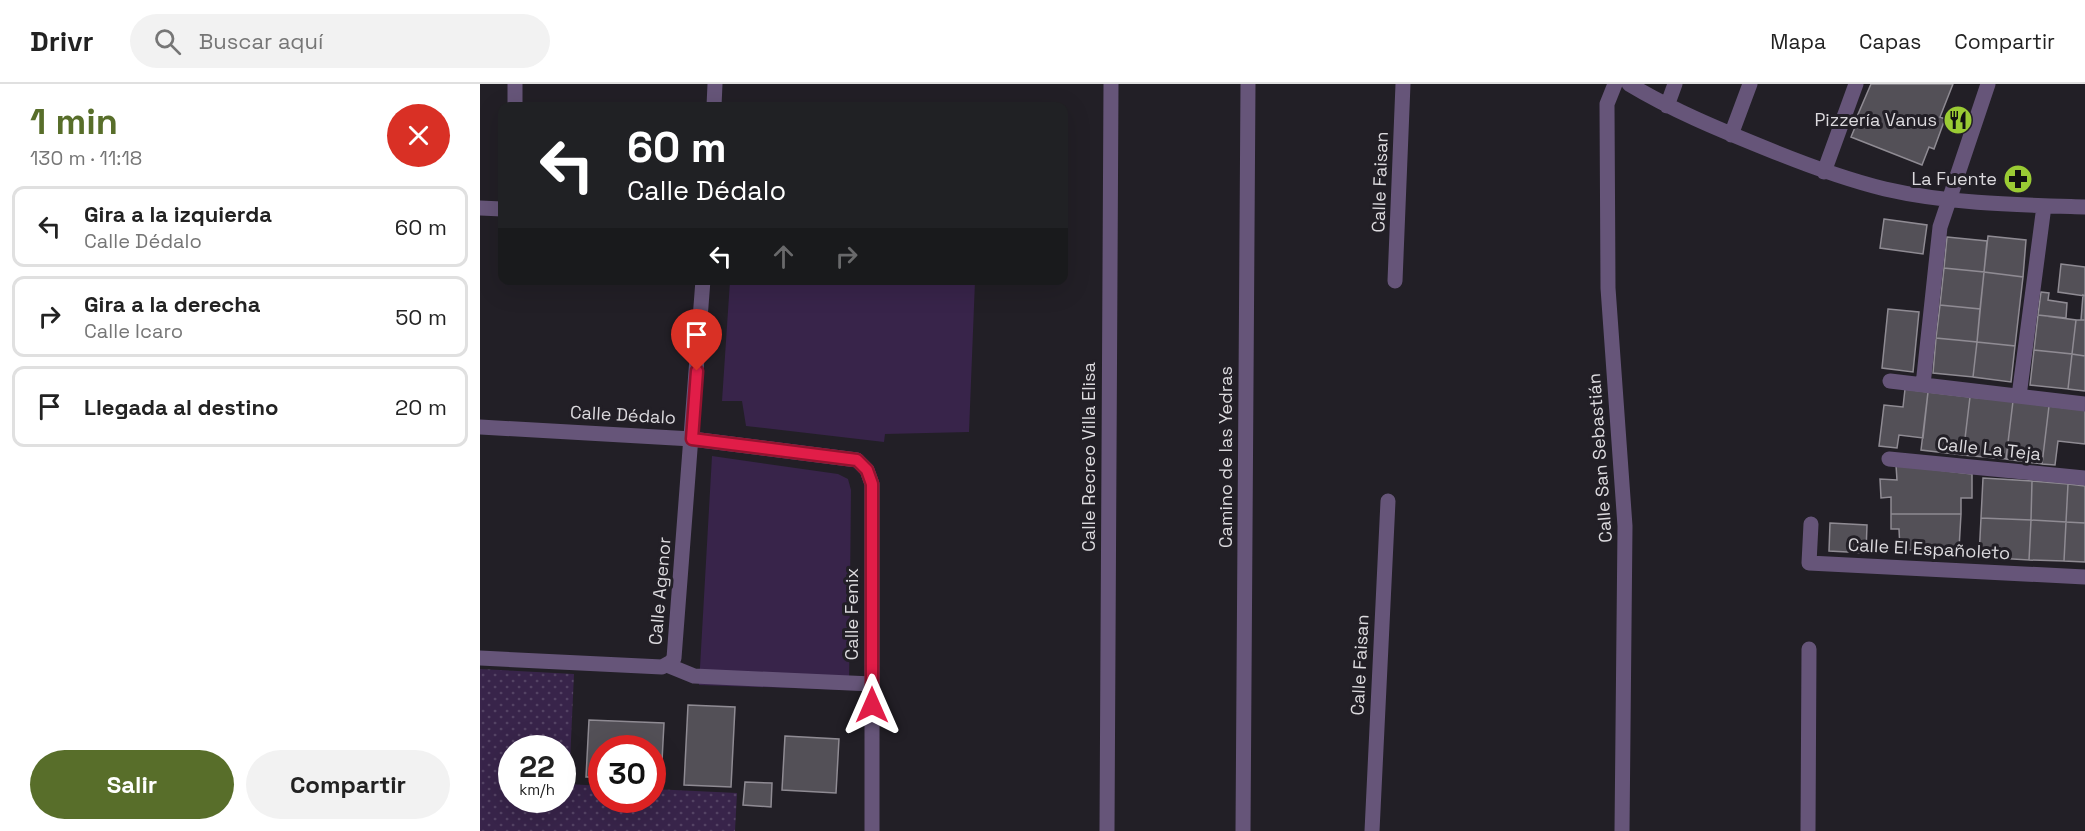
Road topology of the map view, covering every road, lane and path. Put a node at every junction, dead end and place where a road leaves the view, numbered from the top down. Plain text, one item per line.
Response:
1 (515, 84) edge
2 (715, 84) edge
3 (1111, 84) edge
4 (1248, 84) edge
5 (1403, 84) edge
6 (1615, 84) edge
7 (1629, 84) edge
8 (1675, 84) edge
9 (1750, 84) edge
10 (1856, 84) edge
11 (1988, 84) edge
12 (515, 102) edge
13 (714, 102) edge
14 (1667, 106) junction
15 (1731, 135) junction
16 (1824, 172) junction
17 (1951, 199) junction
18 (2043, 206) junction
19 (2085, 207) edge
20 (480, 208) edge
21 (498, 209) edge
22 (1395, 281) dead end
23 (703, 285) edge
24 (1890, 381) dead end
25 (1923, 385) junction
26 (2019, 396) junction
27 (2085, 404) edge
28 (480, 427) edge
29 (692, 439) junction
30 (1889, 459) dead end
31 (867, 470) joint
32 (2085, 478) edge
33 (1388, 501) dead end
34 (1811, 524) dead end
35 (2085, 577) edge
36 (1809, 649) dead end
37 (480, 658) edge
38 (667, 665) junction
39 (872, 684) junction
40 (872, 831) edge
41 (1107, 831) edge
42 (1243, 831) edge
43 (1372, 831) edge
44 (1622, 831) edge
45 (1808, 831) edge

1 - 12 street
2 - 13 street
3 - 41 street, Calle Recreo Villa Elisa
4 - 42 street, Camino de las Yedras
5 - 22 street, Calle Faisan
6 - 44 street, Calle San Sebastián
7 - 14 street
8 - 14 street
9 - 15 street
10 - 16 street
11 - 17 street
14 - 15 street
15 - 16 street
16 - 17 street
17 - 18 street
17 - 25 street
18 - 19 street
18 - 26 street
20 - 21 street
23 - 29 street, Calle Agenor
24 - 25 street
25 - 26 street
26 - 27 street
28 - 29 street, Calle Dédalo
29 - 31 street, Calle Dédalo
29 - 38 street, Calle Agenor
30 - 32 street, Calle La Teja
31 - 39 street, Calle Fenix
33 - 43 street, Calle Faisan
34 - 35 street, Calle El Españoleto
36 - 45 street
37 - 38 street, Calle Agenor
38 - 39 street
39 - 40 street, Calle Fenix

